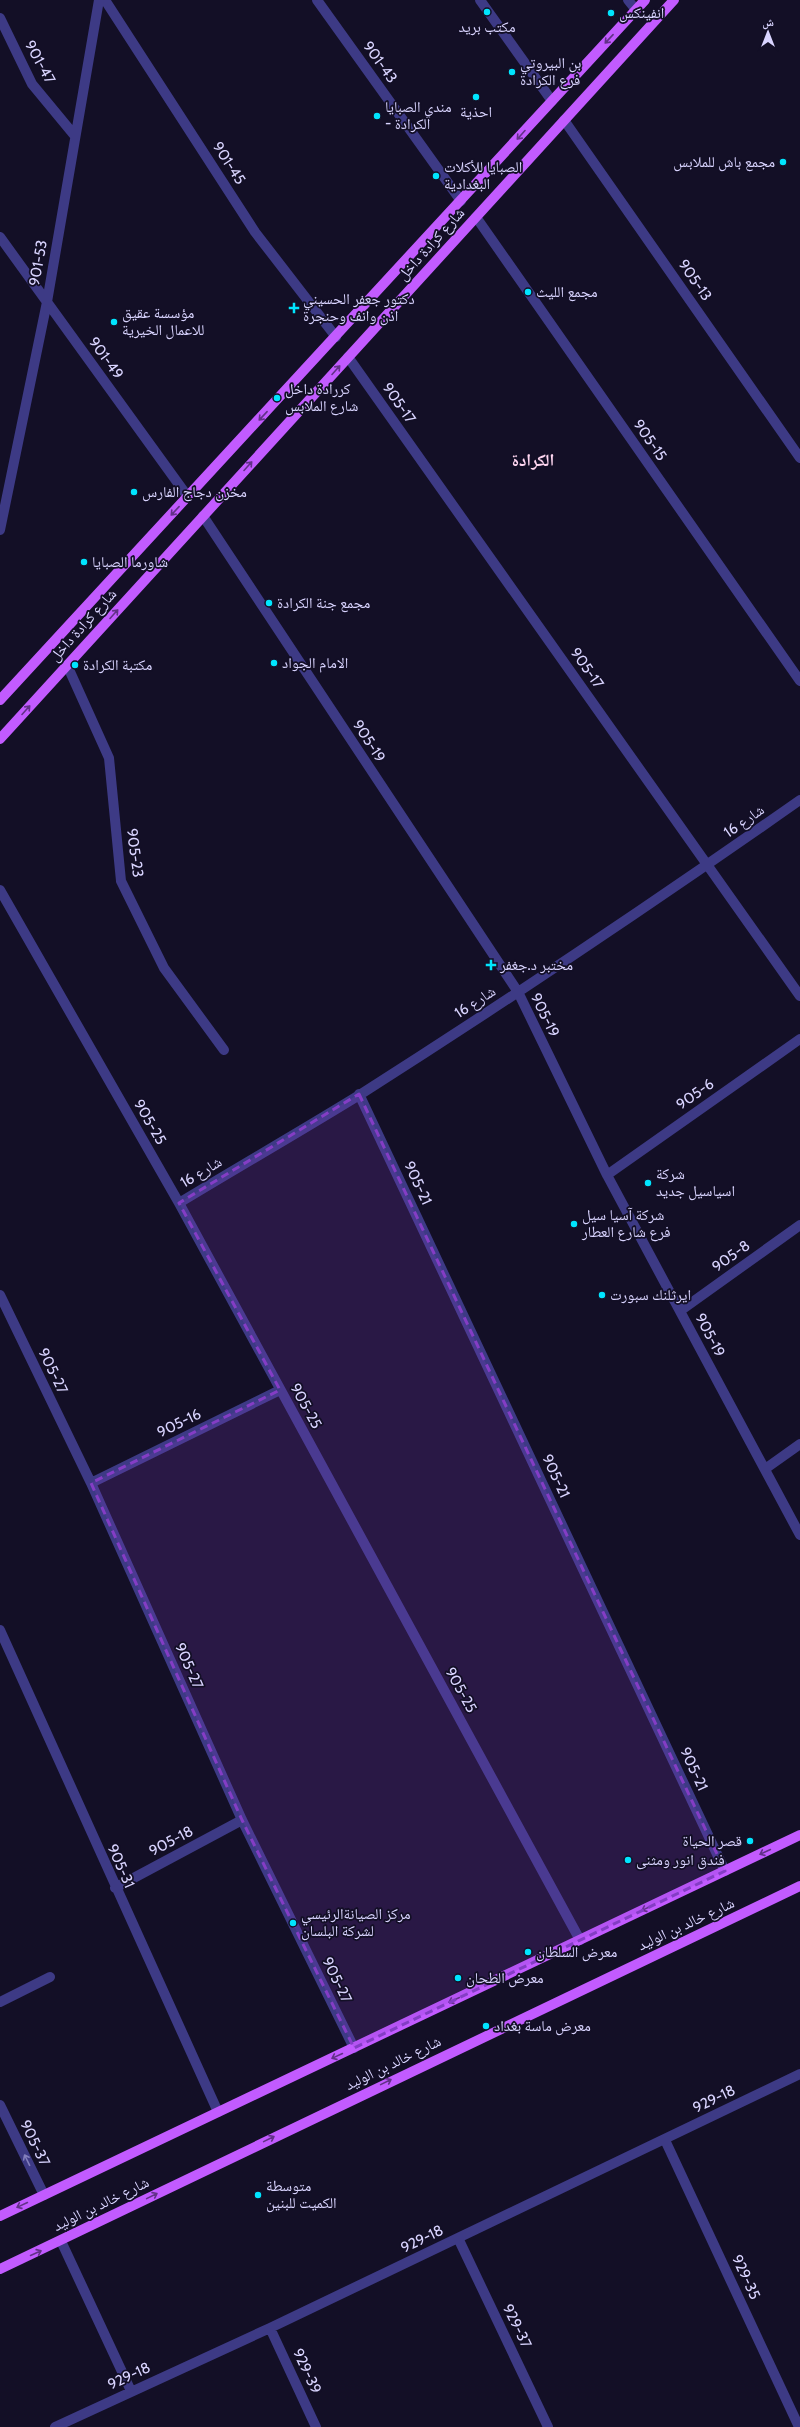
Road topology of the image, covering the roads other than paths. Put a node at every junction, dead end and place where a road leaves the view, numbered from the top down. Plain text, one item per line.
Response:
1 (99, 0) edge
2 (105, 0) edge
3 (317, 0) edge
4 (480, 0) edge
5 (628, 0) edge
6 (645, 0) edge
7 (674, 0) edge
8 (636, 10) junction
9 (0, 18) edge
10 (552, 101) junction
11 (564, 120) junction
12 (75, 136) junction
13 (461, 201) junction
14 (476, 217) junction
15 (0, 237) edge
16 (47, 302) junction
17 (336, 337) junction
18 (348, 357) junction
19 (800, 458) edge
20 (188, 497) junction
21 (203, 516) junction
22 (0, 528) edge
23 (67, 665) junction
24 (800, 681) edge
25 (0, 700) edge
26 (0, 739) edge
27 (800, 800) edge
28 (708, 864) junction
29 (0, 890) edge
30 (518, 992) junction
31 (800, 996) edge
32 (800, 1039) edge
33 (224, 1050) dead end
34 (359, 1094) junction
35 (607, 1175) junction
36 (179, 1203) junction
37 (800, 1226) edge
38 (0, 1295) edge
39 (680, 1311) junction
40 (280, 1390) junction
41 (800, 1444) edge
42 (765, 1469) junction
43 (91, 1483) junction
44 (800, 1535) edge
45 (0, 1630) edge
46 (242, 1820) junction
47 (800, 1835) edge
48 (725, 1871) junction
49 (800, 1886) edge
50 (115, 1888) junction
51 (580, 1940) junction
52 (50, 1977) dead end
53 (0, 2002) edge
54 (354, 2048) junction
55 (800, 2074) edge
56 (0, 2105) edge
57 (218, 2112) junction
58 (665, 2140) junction
59 (44, 2195) junction
60 (0, 2216) edge
61 (458, 2238) junction
62 (61, 2241) junction
63 (0, 2269) edge
64 (270, 2328) junction
65 (131, 2391) junction
66 (61, 2426) edge
67 (316, 2427) edge
68 (548, 2427) edge
69 (799, 2427) edge

1 - 12 street, 901-53
2 - 17 street, 901-45
3 - 13 street, 901-43
4 - 10 street
5 - 8 street
6 - 8 main road, شارع كرادة داخل
7 - 11 main road, شارع كرادة داخل
8 -> 10 main road, شارع كرادة داخل
9 - 12 street, 901-47
10 -> 13 main road, شارع كرادة داخل
11 - 14 main road, شارع كرادة داخل
11 - 19 street, 905-13
12 - 16 street, 901-53
13 - 17 main road, شارع كرادة داخل
14 - 18 main road, شارع كرادة داخل
14 - 24 street, 905-15
15 - 16 street, 901-49
16 - 20 street, 901-49
16 - 22 street, 901-53
17 -> 20 main road, شارع كرادة داخل
21 -> 18 main road, شارع كرادة داخل
18 - 28 street, 905-17
20 -> 25 main road, شارع كرادة داخل
23 -> 21 main road, شارع كرادة داخل
21 - 30 street, 905-19
26 -> 23 main road, شارع كرادة داخل
23 - 33 street, 905-23
27 - 28 street, شارع 16
28 - 30 street, شارع 16
28 - 31 street, 905-17
29 - 36 street, 905-25
30 - 34 street, شارع 16
30 - 35 street, 905-19
32 - 35 street, 905-6
34 - 36 street, شارع 16
34 - 48 street, 905-21
35 - 39 street, 905-19
36 - 40 street, 905-25
37 - 39 street, 905-8
38 - 43 street, 905-27
39 - 42 street, 905-19
40 - 43 street, 905-16
40 - 51 street, 905-25
41 - 42 street
42 - 44 street, 905-19
43 - 46 street, 905-27
45 - 50 street, 905-31
46 - 50 street, 905-18
46 - 54 street, 905-27
47 -> 48 main road, شارع خالد بن الوليد
48 -> 51 main road, شارع خالد بن الوليد
62 -> 49 main road, شارع خالد بن الوليد
50 - 57 street, 905-31
51 -> 54 main road, شارع خالد بن الوليد
52 - 53 street
54 -> 57 main road, شارع خالد بن الوليد
55 - 58 street, 929-18
59 -> 56 street, 905-37
57 - 59 main road, شارع خالد بن الوليد
58 - 61 street, 929-18
58 - 69 street, 929-35
59 -> 60 main road, شارع خالد بن الوليد
61 - 64 street, 929-18
61 - 68 street, 929-37
63 -> 62 main road, شارع خالد بن الوليد
62 - 65 street
64 - 65 street, 929-18
64 - 67 street, 929-39
65 - 66 street, 929-18

